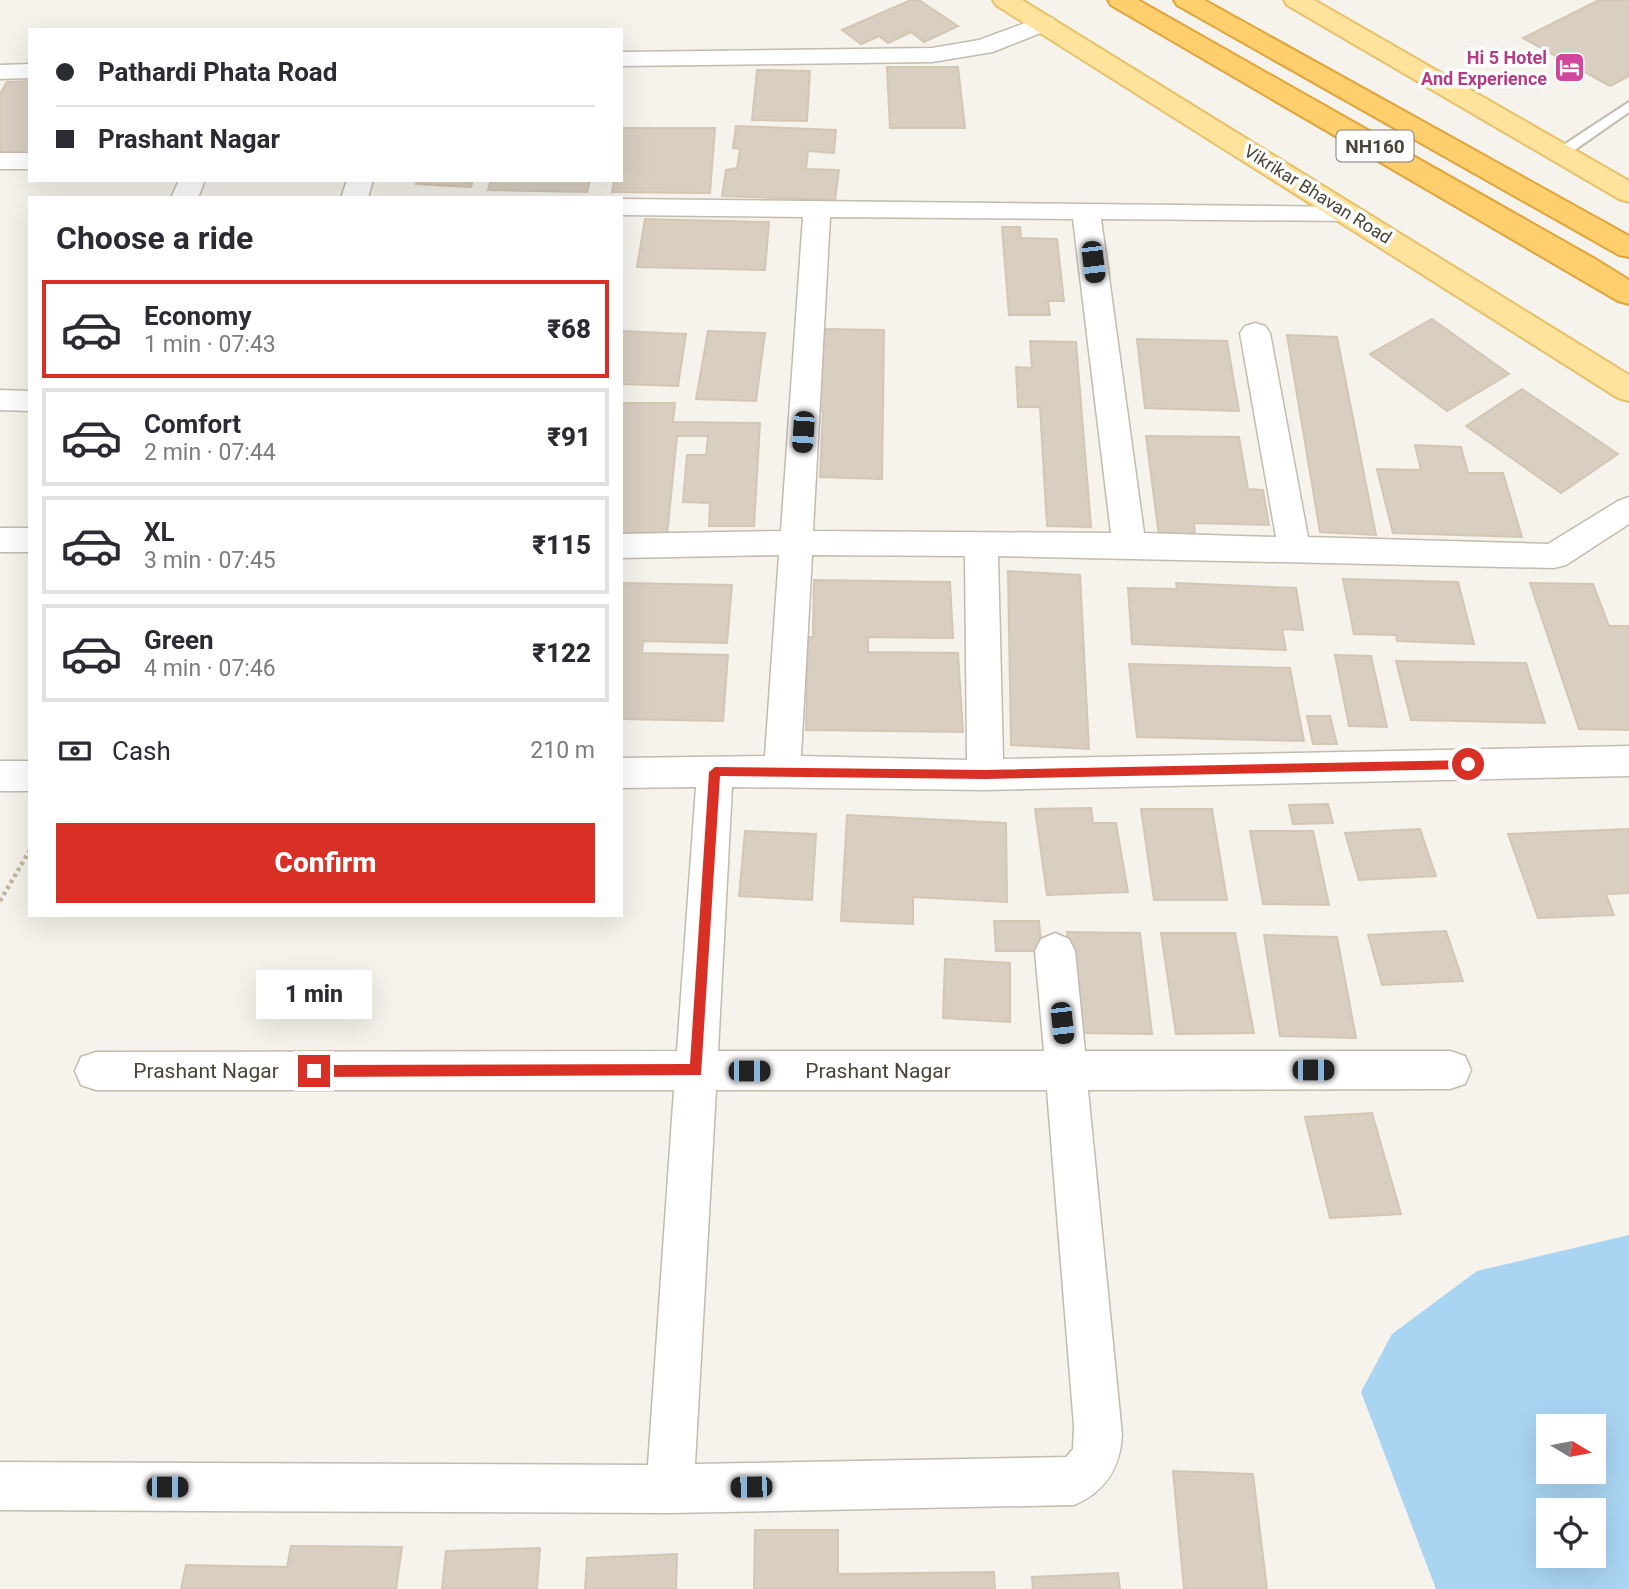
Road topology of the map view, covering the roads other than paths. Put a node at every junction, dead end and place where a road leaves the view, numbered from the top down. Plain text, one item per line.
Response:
1 (1005, 0) edge
2 (1120, 0) edge
3 (1186, 0) edge
4 (1296, 0) edge
5 (1044, 23) junction
6 (623, 59) edge
7 (28, 71) edge
8 (0, 72) edge
9 (1629, 106) edge
10 (1561, 153) junction
11 (0, 161) edge
12 (28, 161) edge
13 (1629, 192) edge
14 (623, 207) edge
15 (817, 209) junction
16 (1086, 211) junction
17 (1347, 213) junction
18 (1629, 248) edge
19 (1629, 294) edge
20 (1255, 332) dead end
21 (1629, 390) edge
22 (0, 400) edge
23 (28, 401) edge
24 (1629, 509) edge
25 (0, 540) edge
26 (28, 540) edge
27 (796, 543) junction
28 (981, 544) junction
29 (1129, 544) junction
30 (623, 547) edge
31 (1294, 548) junction
32 (1629, 761) edge
33 (782, 771) junction
34 (715, 772) junction
35 (623, 773) edge
36 (985, 775) junction
37 (0, 776) edge
38 (28, 776) edge
39 (1055, 951) dead end
40 (696, 1070) junction
41 (1450, 1070) dead end
42 (1068, 1071) junction
43 (96, 1072) dead end
44 (0, 1486) edge
45 (670, 1489) junction

1 - 5 main road, Vikrikar Bhavan Road
2 - 19 highway, NH160
3 - 18 highway, NH160
4 - 10 main road
5 - 6 street
5 - 17 main road, Vikrikar Bhavan Road
7 - 8 street
9 - 10 lane
10 - 13 main road
11 - 12 street
14 - 15 street
15 - 16 street
15 - 27 street
16 - 17 street
16 - 29 street
17 - 21 main road, Vikrikar Bhavan Road
20 - 31 street
22 - 23 street
24 - 31 street
25 - 26 street
27 - 28 street
27 - 30 street
27 - 33 street
28 - 29 street
28 - 36 street
29 - 31 street
32 - 36 street
33 - 34 street
33 - 36 street
34 - 35 street
34 - 40 street
37 - 38 street
39 - 42 street
40 - 42 street, Prashant Nagar
40 - 43 street, Prashant Nagar
40 - 45 street
41 - 42 street, Prashant Nagar
42 - 45 street
44 - 45 street

